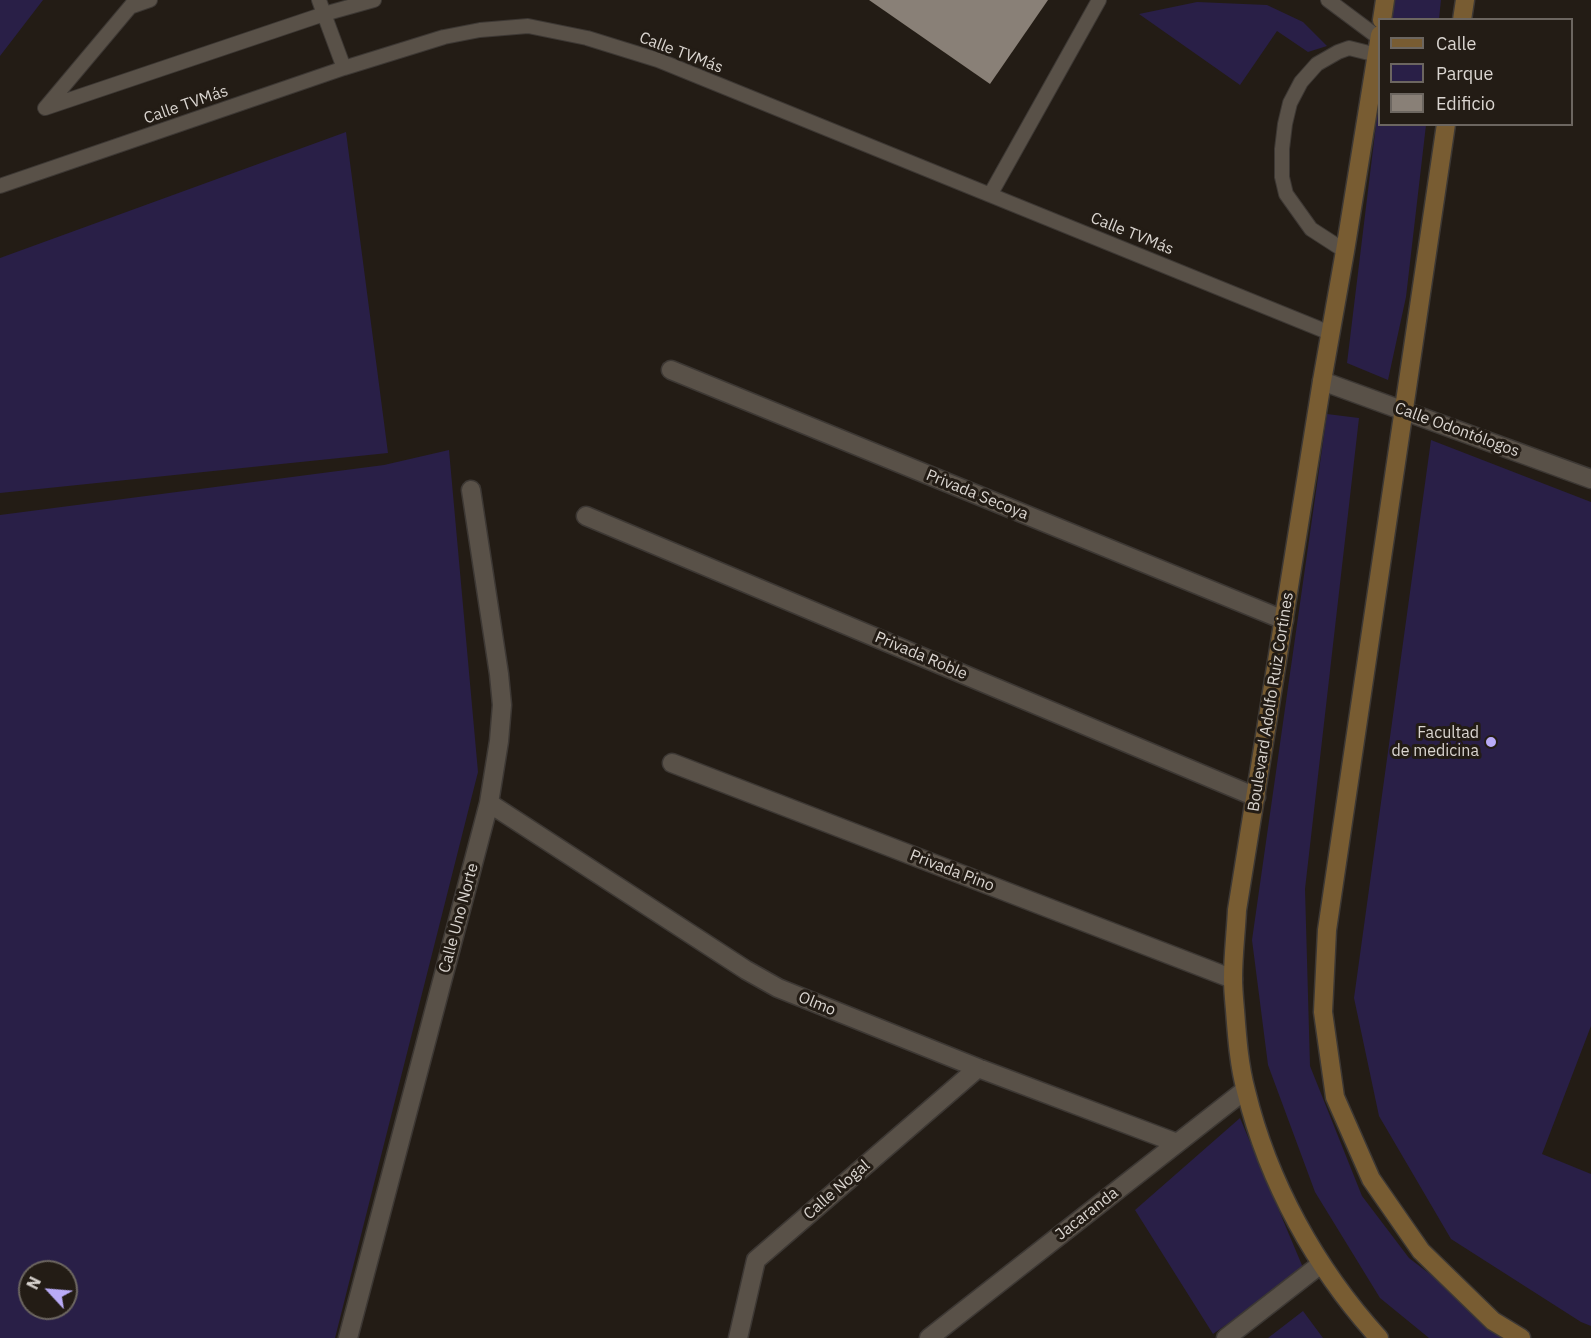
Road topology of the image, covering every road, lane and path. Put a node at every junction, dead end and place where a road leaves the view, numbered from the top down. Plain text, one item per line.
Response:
1 (150, 0) edge
2 (319, 0) edge
3 (374, 0) edge
4 (1099, 0) edge
5 (1328, 0) edge
6 (1385, 0) edge
7 (1466, 0) edge
8 (133, 4) edge
9 (324, 14) junction
10 (1382, 18) edge
11 (1462, 18) edge
12 (1378, 41) edge
13 (1378, 42) edge
14 (1378, 48) edge
15 (344, 68) junction
16 (1446, 126) edge
17 (0, 186) edge
18 (990, 195) junction
19 (1345, 251) junction
20 (1330, 333) junction
21 (671, 370) dead end
22 (1322, 381) junction
23 (1403, 410) junction
24 (1591, 479) edge
25 (471, 490) dead end
26 (586, 516) dead end
27 (1284, 620) junction
28 (672, 763) dead end
29 (1256, 797) junction
30 (489, 803) junction
31 (1233, 979) junction
32 (978, 1068) junction
33 (1245, 1090) junction
34 (1177, 1143) junction
35 (1321, 1264) junction
36 (348, 1338) edge
37 (738, 1338) edge
38 (929, 1338) edge
39 (1226, 1338) edge
40 (1379, 1338) edge
41 (1521, 1338) edge

1 - 8 lane
2 - 9 lane
3 - 9 lane
4 - 18 lane
5 - 12 lane
6 - 10 main road
7 - 11 main road
8 - 9 lane
9 - 15 lane
13 - 19 lane
14 - 19 main road, Boulevard Adolfo Ruiz Cortines
15 - 17 lane, Calle TVMás
15 - 18 lane, Calle TVMás
16 - 23 main road
18 - 20 lane, Calle TVMás
19 - 20 main road, Boulevard Adolfo Ruiz Cortines
20 - 22 main road, Boulevard Adolfo Ruiz Cortines
21 - 27 street, Privada Secoya
22 - 23 street, Calle Odontólogos
22 - 27 main road, Boulevard Adolfo Ruiz Cortines
23 - 24 street, Calle Odontólogos
23 - 41 main road
25 - 30 street, Calle Uno Norte
26 - 29 street, Privada Roble
27 - 29 main road, Boulevard Adolfo Ruiz Cortines
28 - 31 street, Privada Pino
29 - 31 main road, Boulevard Adolfo Ruiz Cortines
30 - 32 street, Olmo
30 - 36 street, Calle Uno Norte
31 - 33 main road, Boulevard Adolfo Ruiz Cortines
32 - 34 street, Olmo
32 - 37 street, Calle Nogal
33 - 34 street, Jacaranda
33 - 35 main road, Boulevard Adolfo Ruiz Cortines
34 - 38 street, Jacaranda
35 - 39 street
35 - 40 main road, Boulevard Adolfo Ruiz Cortines

